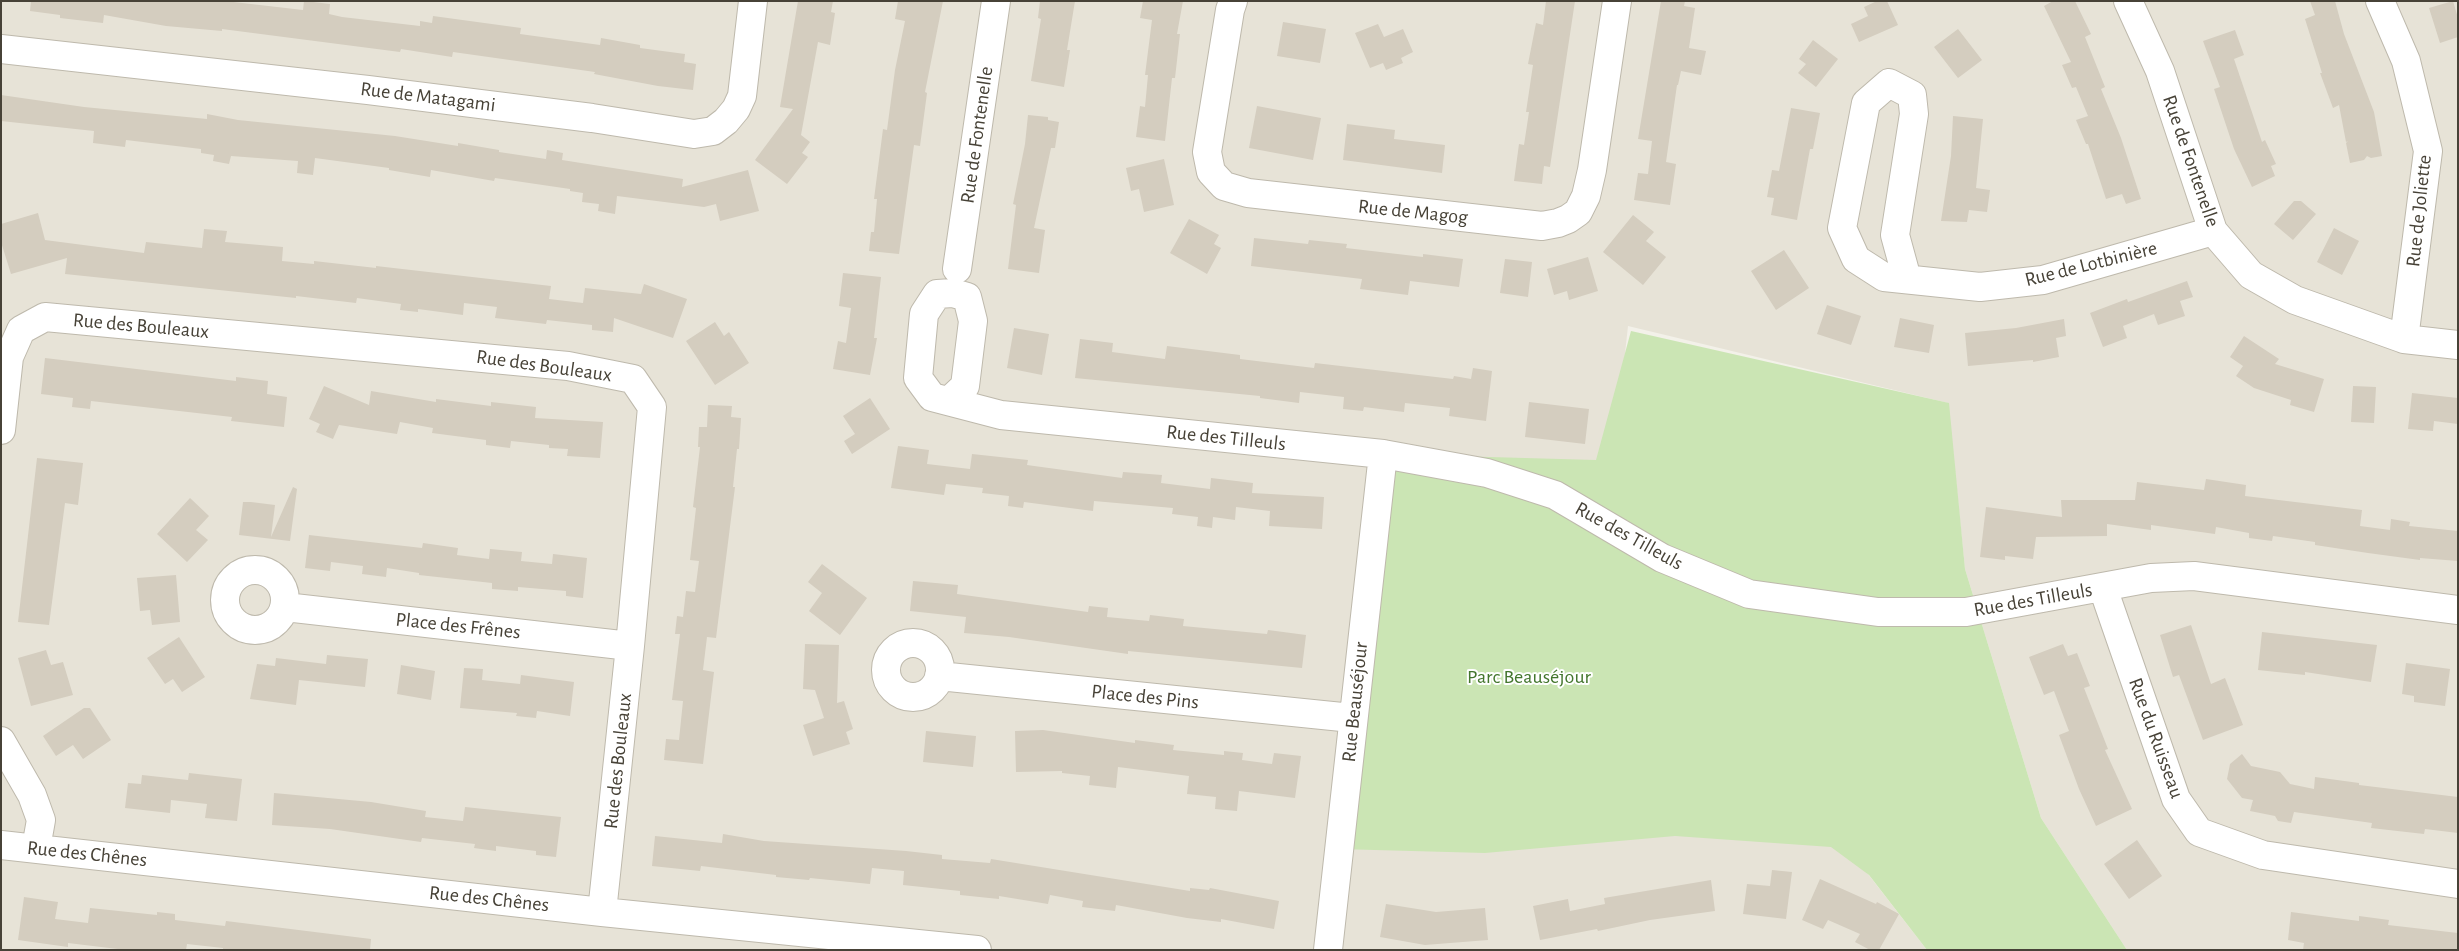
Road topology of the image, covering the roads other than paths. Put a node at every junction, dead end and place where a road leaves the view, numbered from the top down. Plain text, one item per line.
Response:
1 (753, 1) edge
2 (996, 1) edge
3 (1233, 1) edge
4 (1617, 1) edge
5 (2128, 1) edge
6 (2380, 1) edge
7 (1, 49) edge
8 (2213, 231) junction
9 (957, 269) dead end
10 (1907, 279) junction
11 (2404, 339) junction
12 (2458, 345) edge
13 (950, 400) dead end
14 (1, 430) edge
15 (1383, 454) junction
16 (2103, 588) junction
17 (285, 607) dead end
18 (2458, 610) edge
19 (630, 646) junction
20 (938, 676) dead end
21 (1352, 718) junction
22 (1, 741) edge
23 (1, 845) edge
24 (36, 848) junction
25 (2458, 884) edge
26 (602, 912) junction
27 (977, 950) edge
28 (1328, 950) edge

1 - 7 street, Rue de Matagami
2 - 9 street, Rue de Fontenelle
3 - 4 street, Rue de Magog
5 - 8 street, Rue de Fontenelle
6 - 11 street, Rue de Joliette
8 - 10 street, Rue de Lotbinière
8 - 11 street, Rue de Fontenelle
10 - 10 street, Rue de Lotbinière
11 - 12 street, Rue de Fontenelle
13 - 15 street, Rue des Tilleuls
14 - 19 street, Rue des Bouleaux
15 - 16 street, Rue des Tilleuls
15 - 21 street, Rue Beauséjour
16 - 18 street, Rue des Tilleuls
16 - 25 street, Rue du Ruisseau
17 - 19 street, Place des Frênes
19 - 26 street, Rue des Bouleaux
20 - 21 street, Place des Pins
21 - 28 street, Rue Beauséjour
22 - 24 street
23 - 24 street, Rue des Chênes
24 - 26 street, Rue des Chênes
26 - 27 street, Rue des Chênes

